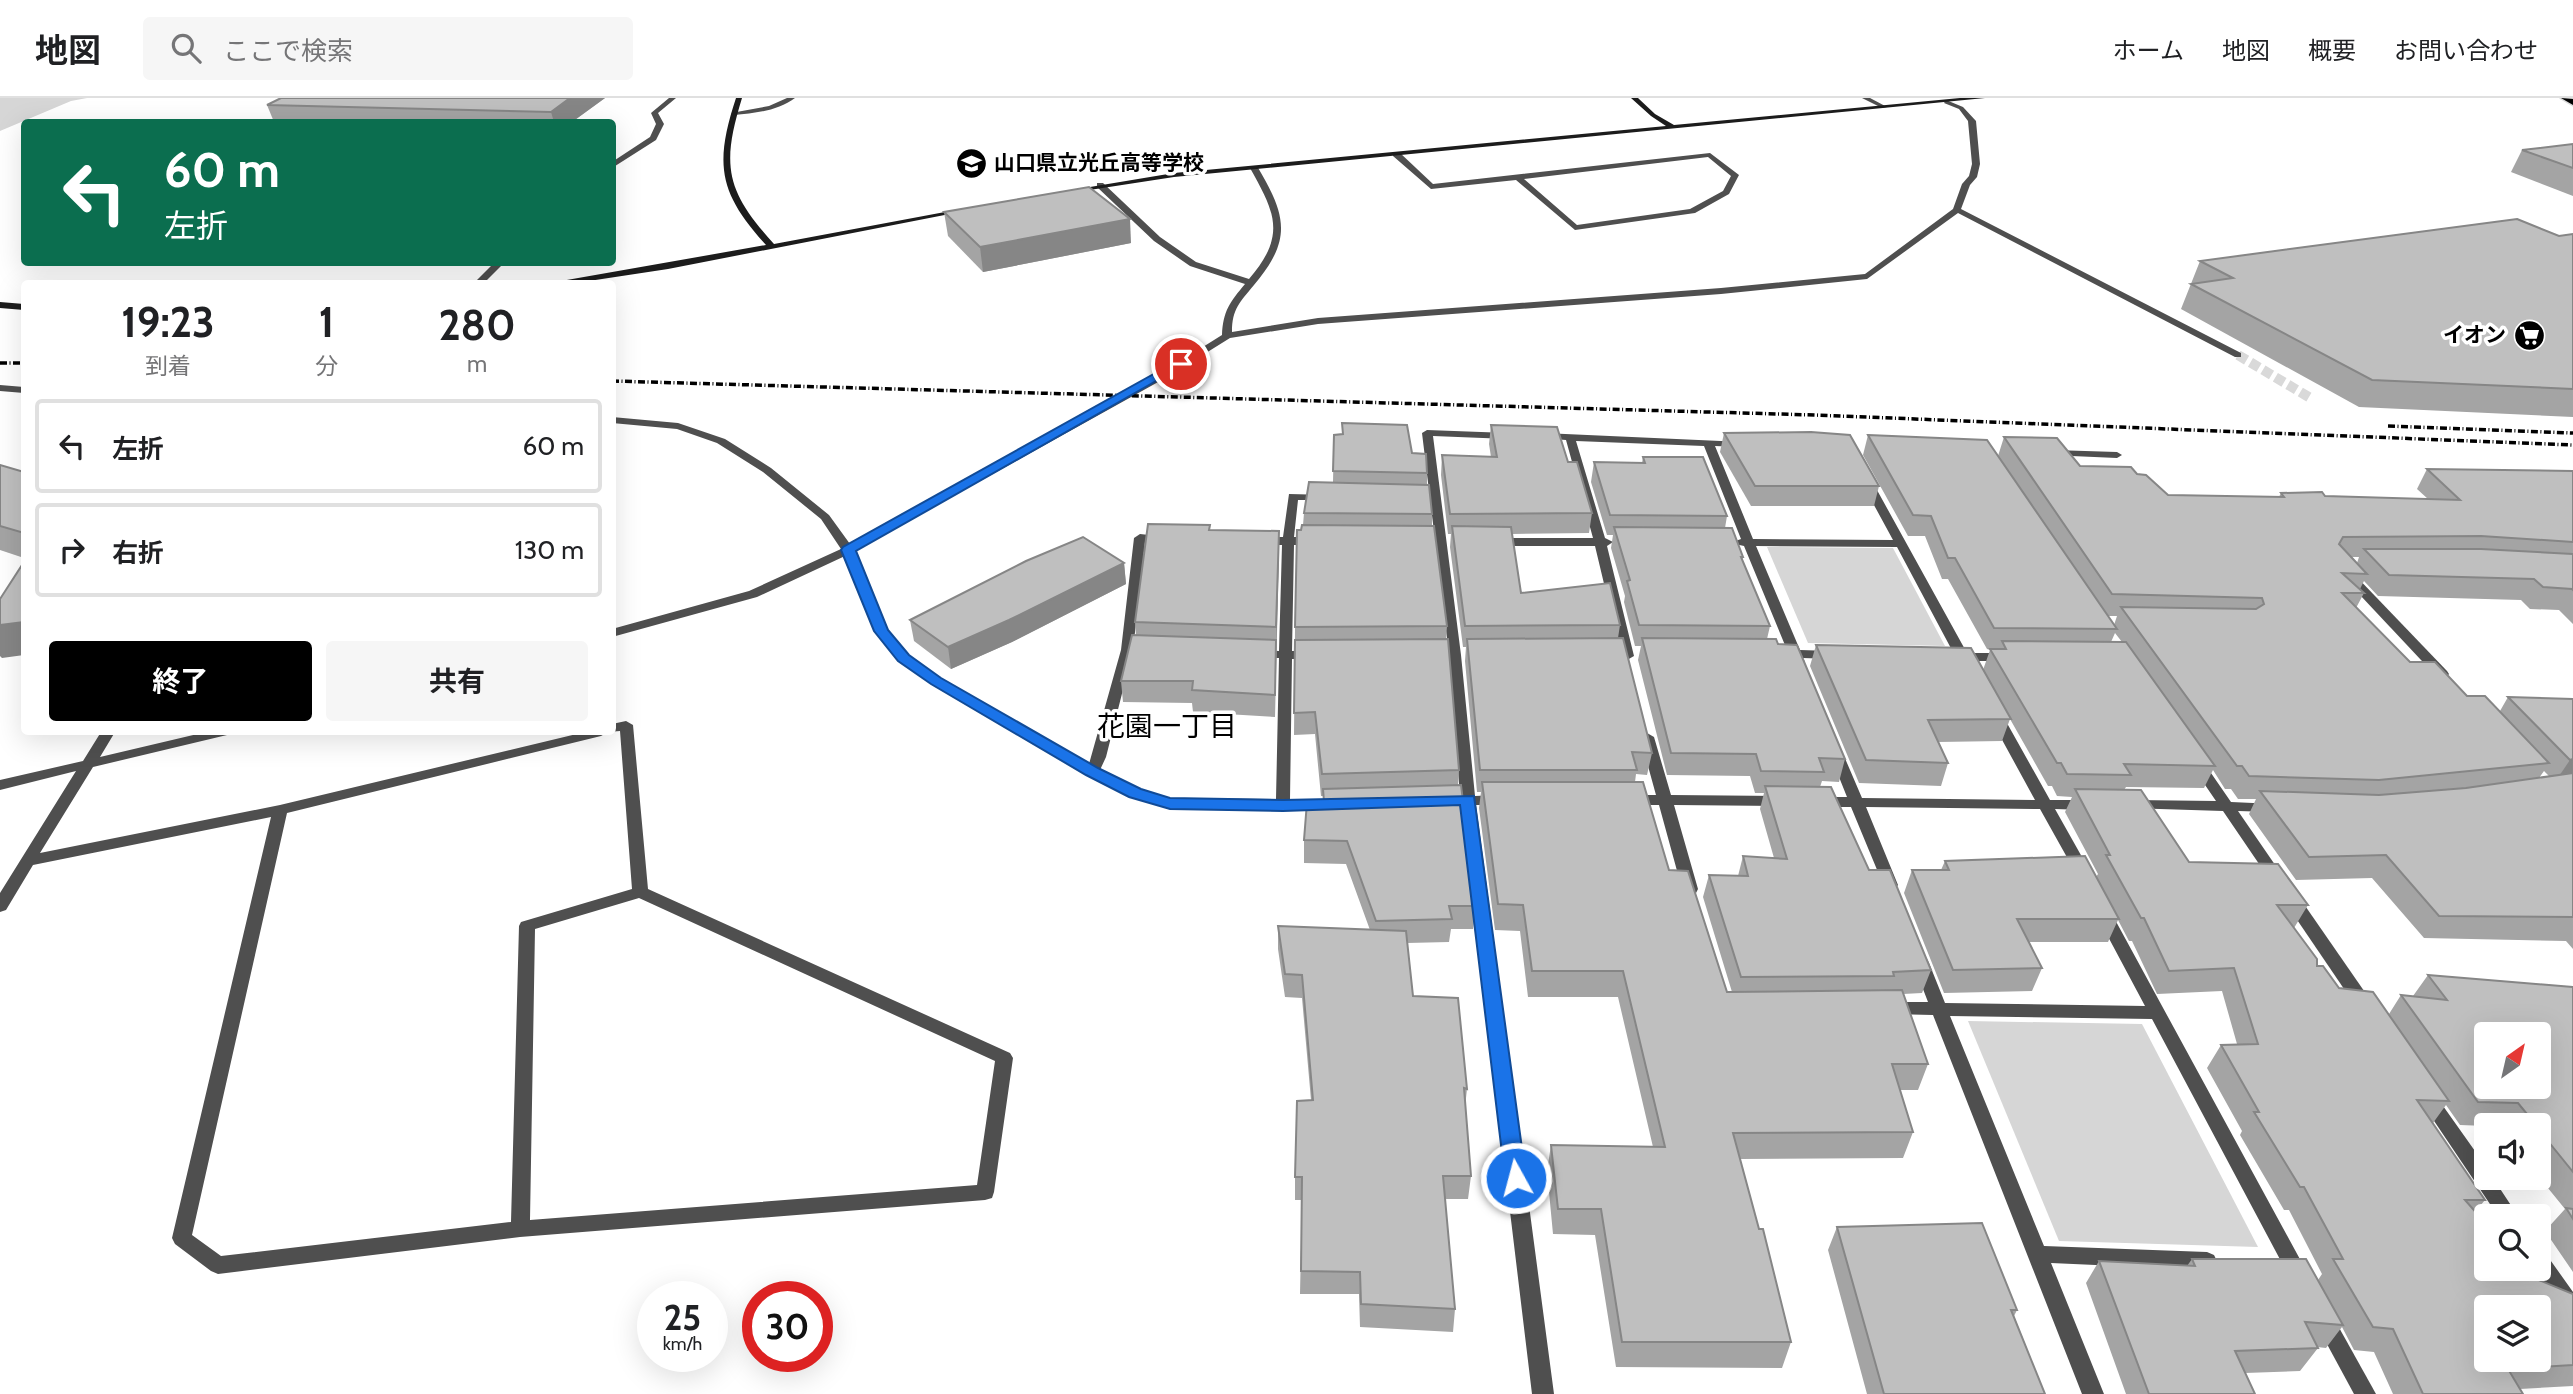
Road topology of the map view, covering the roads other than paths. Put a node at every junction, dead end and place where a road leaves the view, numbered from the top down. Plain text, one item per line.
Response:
1 (673, 98) edge
2 (739, 98) edge
3 (792, 98) edge
4 (1634, 98) edge
5 (1865, 98) edge
6 (1982, 98) edge
7 (2565, 98) edge
8 (1946, 102) junction
9 (2573, 102) edge
10 (1884, 107) junction
11 (734, 113) junction
12 (1671, 126) junction
13 (1396, 154) junction
14 (616, 163) edge
15 (1254, 168) junction
16 (1518, 177) junction
17 (1100, 185) junction
18 (1059, 193) edge
19 (976, 208) edge
20 (1956, 210) junction
21 (771, 246) junction
22 (497, 266) edge
23 (481, 280) edge
24 (571, 280) edge
25 (1251, 284) junction
26 (0, 305) edge
27 (21, 307) edge
28 (1227, 336) junction
29 (2238, 355) tunnel mouth
30 (0, 388) edge
31 (21, 390) edge
32 (616, 420) edge
33 (1518, 436) edge
34 (1531, 436) edge
35 (1570, 437) junction
36 (1708, 443) junction
37 (1746, 444) edge
38 (2036, 453) edge
39 (2117, 455) dead end
40 (1862, 470) edge
41 (1344, 497) edge
42 (1181, 539) edge
43 (1247, 541) edge
44 (1287, 541) junction
45 (1329, 541) edge
46 (1426, 542) edge
47 (1447, 542) junction
48 (1480, 542) edge
49 (1607, 542) junction
50 (1721, 542) edge
51 (1748, 542) junction
52 (1901, 544) junction
53 (848, 550) junction
54 (2350, 563) edge
55 (616, 633) edge
56 (1245, 653) edge
57 (1285, 654) junction
58 (1766, 654) edge
59 (1794, 654) junction
60 (1324, 655) edge
61 (1846, 655) edge
62 (1627, 657) edge
63 (1937, 657) edge
64 (1963, 657) junction
65 (2016, 657) edge
66 (1805, 679) edge
67 (1976, 680) edge
68 (2448, 681) edge
69 (1989, 702) edge
70 (1643, 720) edge
71 (616, 728) edge
72 (106, 735) edge
73 (210, 735) edge
74 (589, 735) edge
75 (1831, 741) edge
76 (2189, 753) edge
77 (88, 765) junction
78 (1092, 772) junction
79 (0, 785) edge
80 (1468, 800) junction
81 (1510, 800) edge
82 (1607, 800) edge
83 (1663, 800) junction
84 (1428, 801) edge
85 (1857, 802) junction
86 (1336, 804) edge
87 (2047, 804) junction
88 (1283, 806) junction
89 (2227, 806) junction
90 (2283, 807) edge
91 (280, 810) junction
92 (27, 861) junction
93 (639, 892) junction
94 (1695, 905) edge
95 (1898, 905) edge
96 (0, 906) edge
97 (1913, 943) edge
98 (1939, 1007) junction
99 (1872, 1008) edge
100 (2156, 1013) junction
101 (2376, 1022) edge
102 (2423, 1091) edge
103 (2501, 1204) edge
104 (520, 1229) junction
105 (2037, 1254) junction
106 (2225, 1261) edge
107 (2266, 1263) edge
108 (2292, 1264) junction
109 (2551, 1277) edge
110 (2573, 1309) edge
111 (1543, 1394) edge
112 (2093, 1394) edge
113 (2365, 1394) edge

1 - 14 street
2 - 11 street
3 - 11 street
4 - 12 street
5 - 10 street
6 - 8 street
7 - 9 main road
8 - 10 street
8 - 20 street
10 - 12 street
11 - 21 street
12 - 13 street
13 - 15 street
13 - 16 street
15 - 17 street
15 - 25 street
16 - 16 street
17 - 18 street
17 - 25 street
19 - 21 street
20 - 28 street
20 - 29 street
21 - 24 street
22 - 23 street
25 - 28 street
26 - 27 street
28 - 53 street
30 - 31 street
32 - 53 street
33 - 47 street
34 - 35 street
35 - 36 street
35 - 49 street
36 - 37 street
36 - 51 street
38 - 39 street
40 - 52 street
41 - 44 street
42 - 78 street
43 - 44 street
44 - 45 street
44 - 57 street
46 - 47 street
47 - 80 street
48 - 49 street
49 - 62 street
50 - 51 street
51 - 52 street
51 - 59 street
52 - 64 street
53 - 55 street
53 - 78 street
54 - 68 street
56 - 57 street
57 - 60 street
57 - 88 street
58 - 59 street
59 - 61 street
59 - 66 street
63 - 64 street
64 - 65 street
64 - 67 street
69 - 87 street
70 - 83 street
71 - 93 street
72 - 77 street
73 - 77 street
74 - 91 street
75 - 85 street
76 - 89 street
77 - 79 street
77 - 92 street
78 - 88 street
80 - 81 street
80 - 84 street
80 - 111 street
82 - 83 street
83 - 85 street
83 - 94 street
85 - 87 street
85 - 95 street
86 - 88 street
87 - 89 street
87 - 100 street
89 - 90 street
89 - 101 street
91 - 92 street
91 - 104 street
92 - 96 street
93 - 104 street
93 - 104 street
97 - 98 street
98 - 99 street
98 - 100 street
98 - 105 street
100 - 108 street
102 - 103 street
105 - 106 street
105 - 112 street
107 - 108 street
108 - 113 street
109 - 110 street

